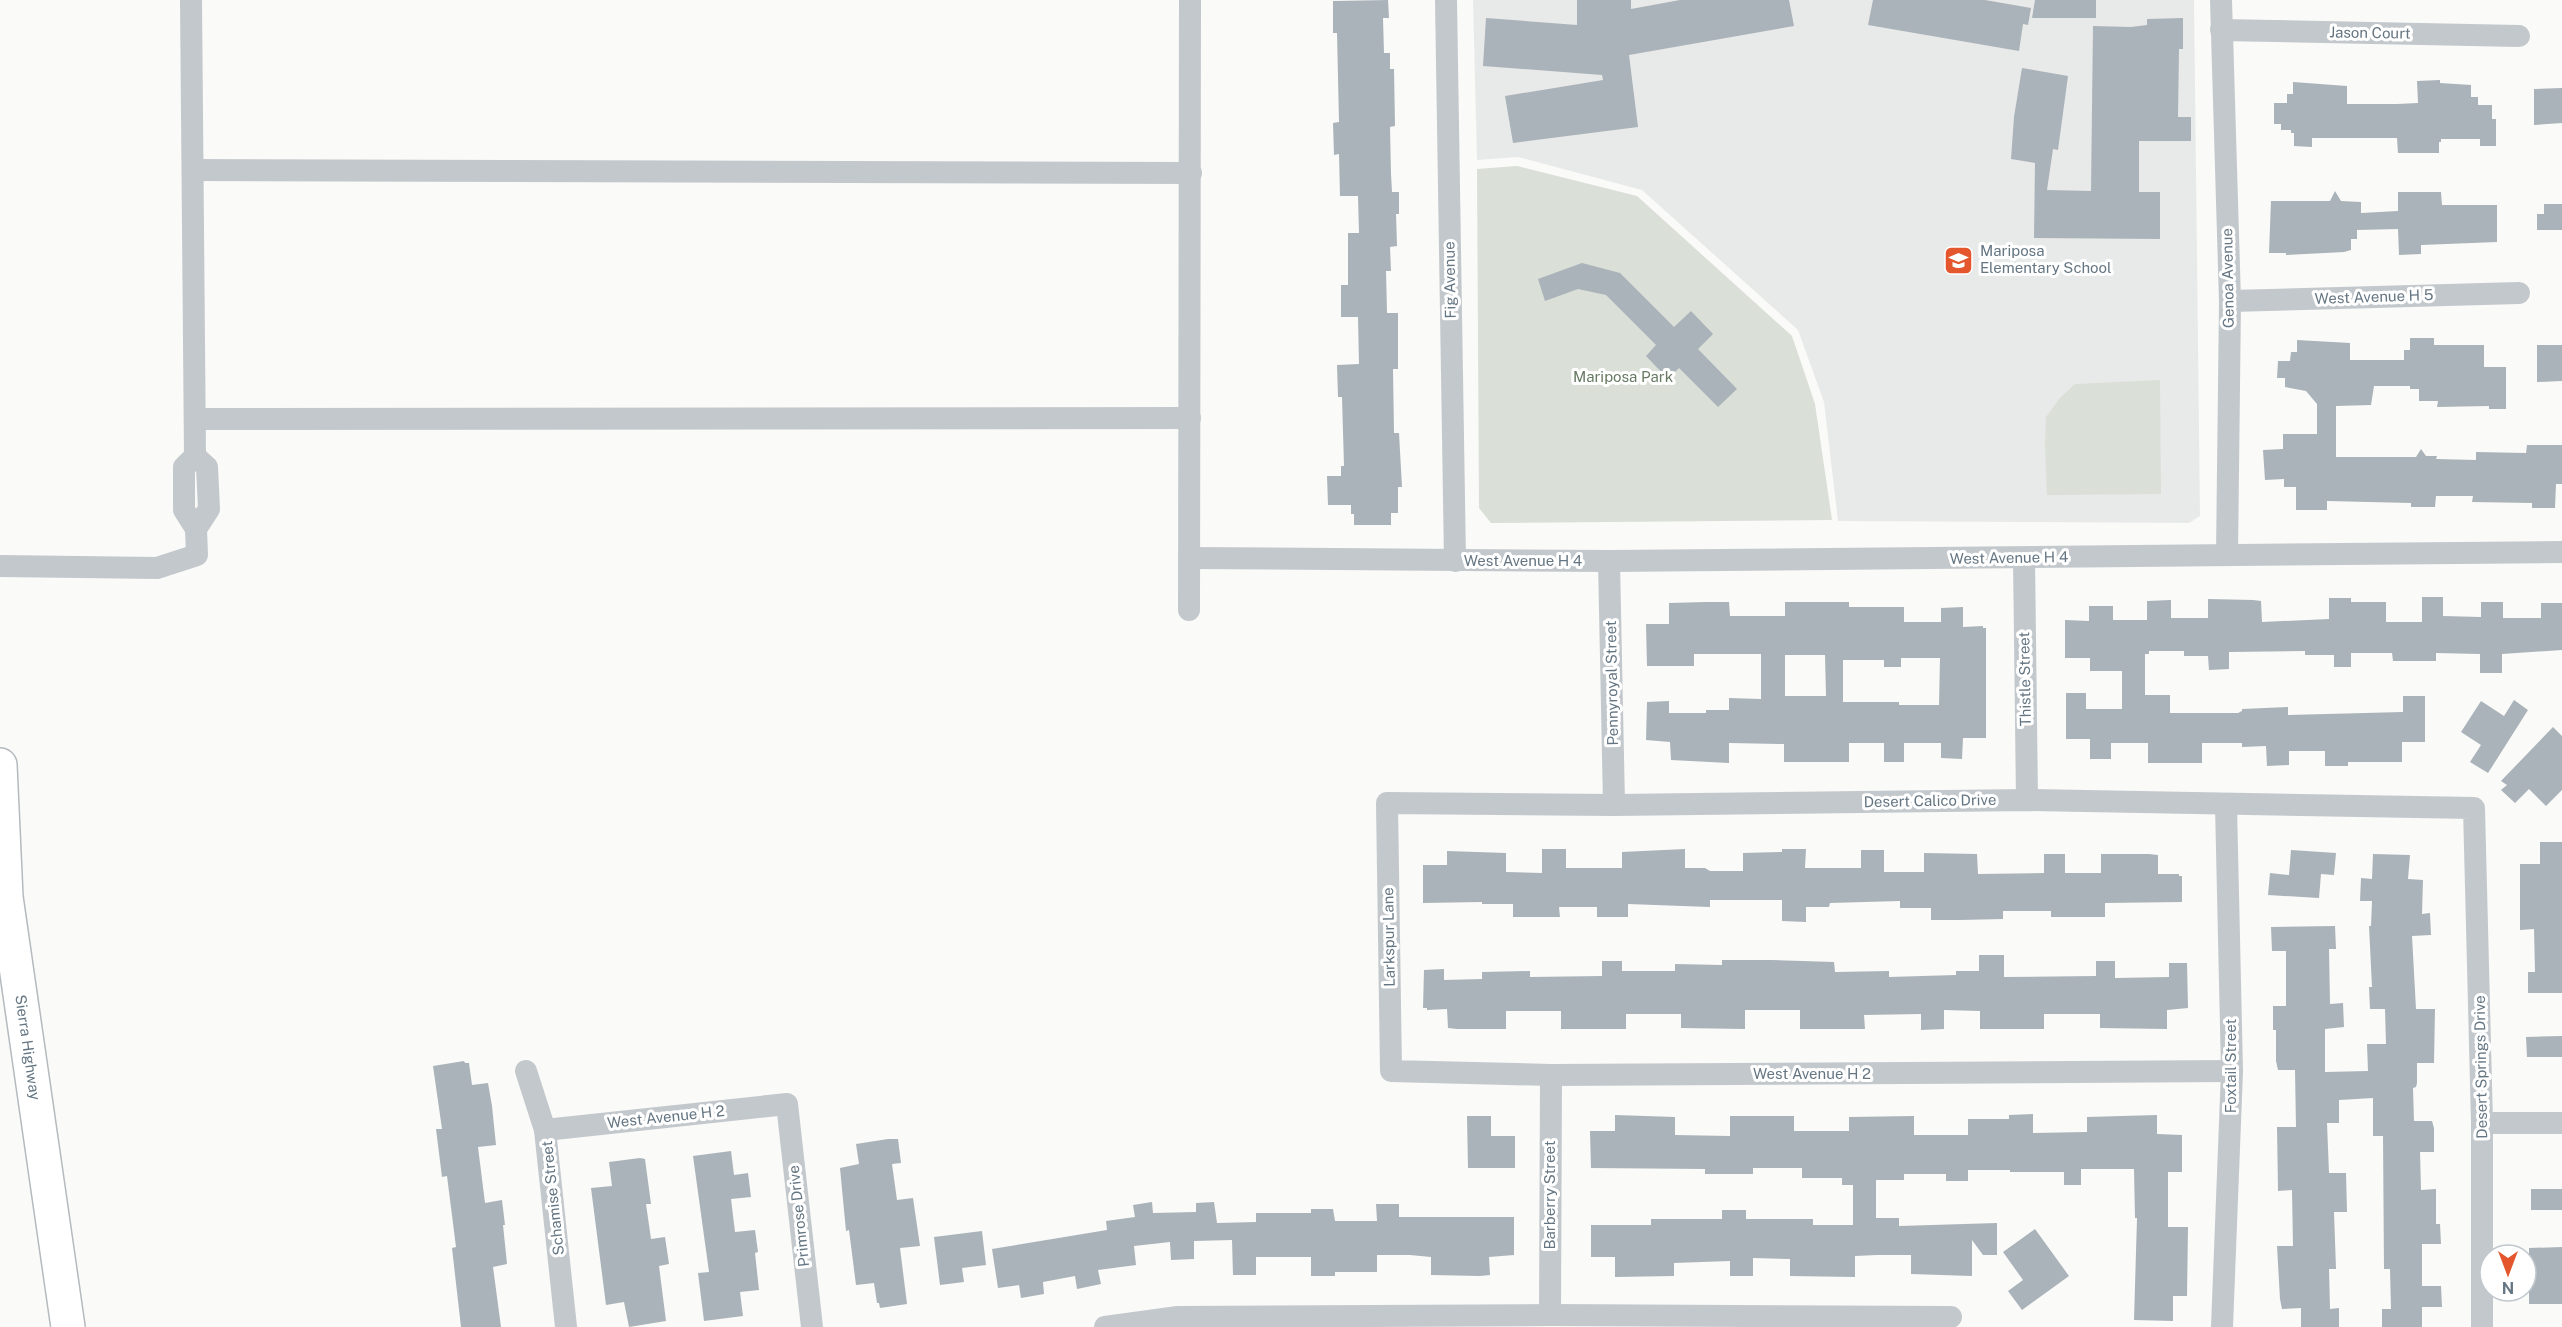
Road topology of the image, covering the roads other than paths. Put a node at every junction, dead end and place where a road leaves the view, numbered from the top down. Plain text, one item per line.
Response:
1 (191, 0) edge
2 (1190, 0) edge
3 (1446, 0) edge
4 (2221, 0) edge
5 (2221, 30) junction
6 (2519, 36) dead end
7 (193, 171) junction
8 (1191, 173) junction
9 (2519, 293) dead end
10 (2230, 301) junction
11 (1190, 418) junction
12 (195, 419) junction
13 (2562, 552) edge
14 (2227, 555) junction
15 (1190, 558) junction
16 (2024, 558) junction
17 (1455, 561) junction
18 (1609, 561) junction
19 (0, 566) edge
20 (1190, 610) dead end
21 (0, 765) edge
22 (2027, 800) junction
23 (1387, 803) joint
24 (1614, 805) junction
25 (2226, 805) junction
26 (2474, 808) joint
27 (526, 1071) dead end
28 (1391, 1071) joint
29 (2232, 1071) junction
30 (1551, 1075) junction
31 (787, 1104) joint
32 (2482, 1123) junction
33 (2562, 1123) edge
34 (545, 1130) junction
35 (1550, 1315) junction
36 (1951, 1317) dead end
37 (68, 1327) edge
38 (567, 1327) edge
39 (812, 1327) edge
40 (1104, 1327) edge
41 (2222, 1327) edge
42 (2482, 1327) edge

1 - 7 street
2 - 8 street
3 - 17 street, Fig Avenue
4 - 5 street, Genoa Avenue
5 - 6 street, Jason Court
5 - 10 street, Genoa Avenue
7 - 8 street
7 - 12 street
8 - 11 street
9 - 10 street, West Avenue H 5
10 - 14 street, Genoa Avenue
11 - 12 street
11 - 15 street
12 - 19 street
13 - 14 street, West Avenue H 4
14 - 16 street, West Avenue H 4
15 - 17 street, West Avenue H 4
15 - 20 street
16 - 18 street, West Avenue H 4
16 - 22 street, Thistle Street
17 - 18 street, West Avenue H 4
18 - 24 street, Pennyroyal Street
21 - 37 main road, Sierra Highway
22 - 24 street, Desert Calico Drive
22 - 25 street, Desert Calico Drive
23 - 24 street, Desert Calico Drive
23 - 28 street, Larkspur Lane
25 - 26 street, Desert Calico Drive
25 - 29 street, Foxtail Street
26 - 32 street, Desert Springs Drive
27 - 34 street, Schamise Street
28 - 30 street, West Avenue H 2
29 - 30 street, West Avenue H 2
29 - 41 street, Foxtail Street
30 - 35 street, Barberry Street
31 - 34 street, West Avenue H 2
31 - 39 street, Primrose Drive
32 - 33 street
32 - 42 street, Desert Springs Drive
34 - 38 street, Schamise Street
35 - 36 street
35 - 40 street

